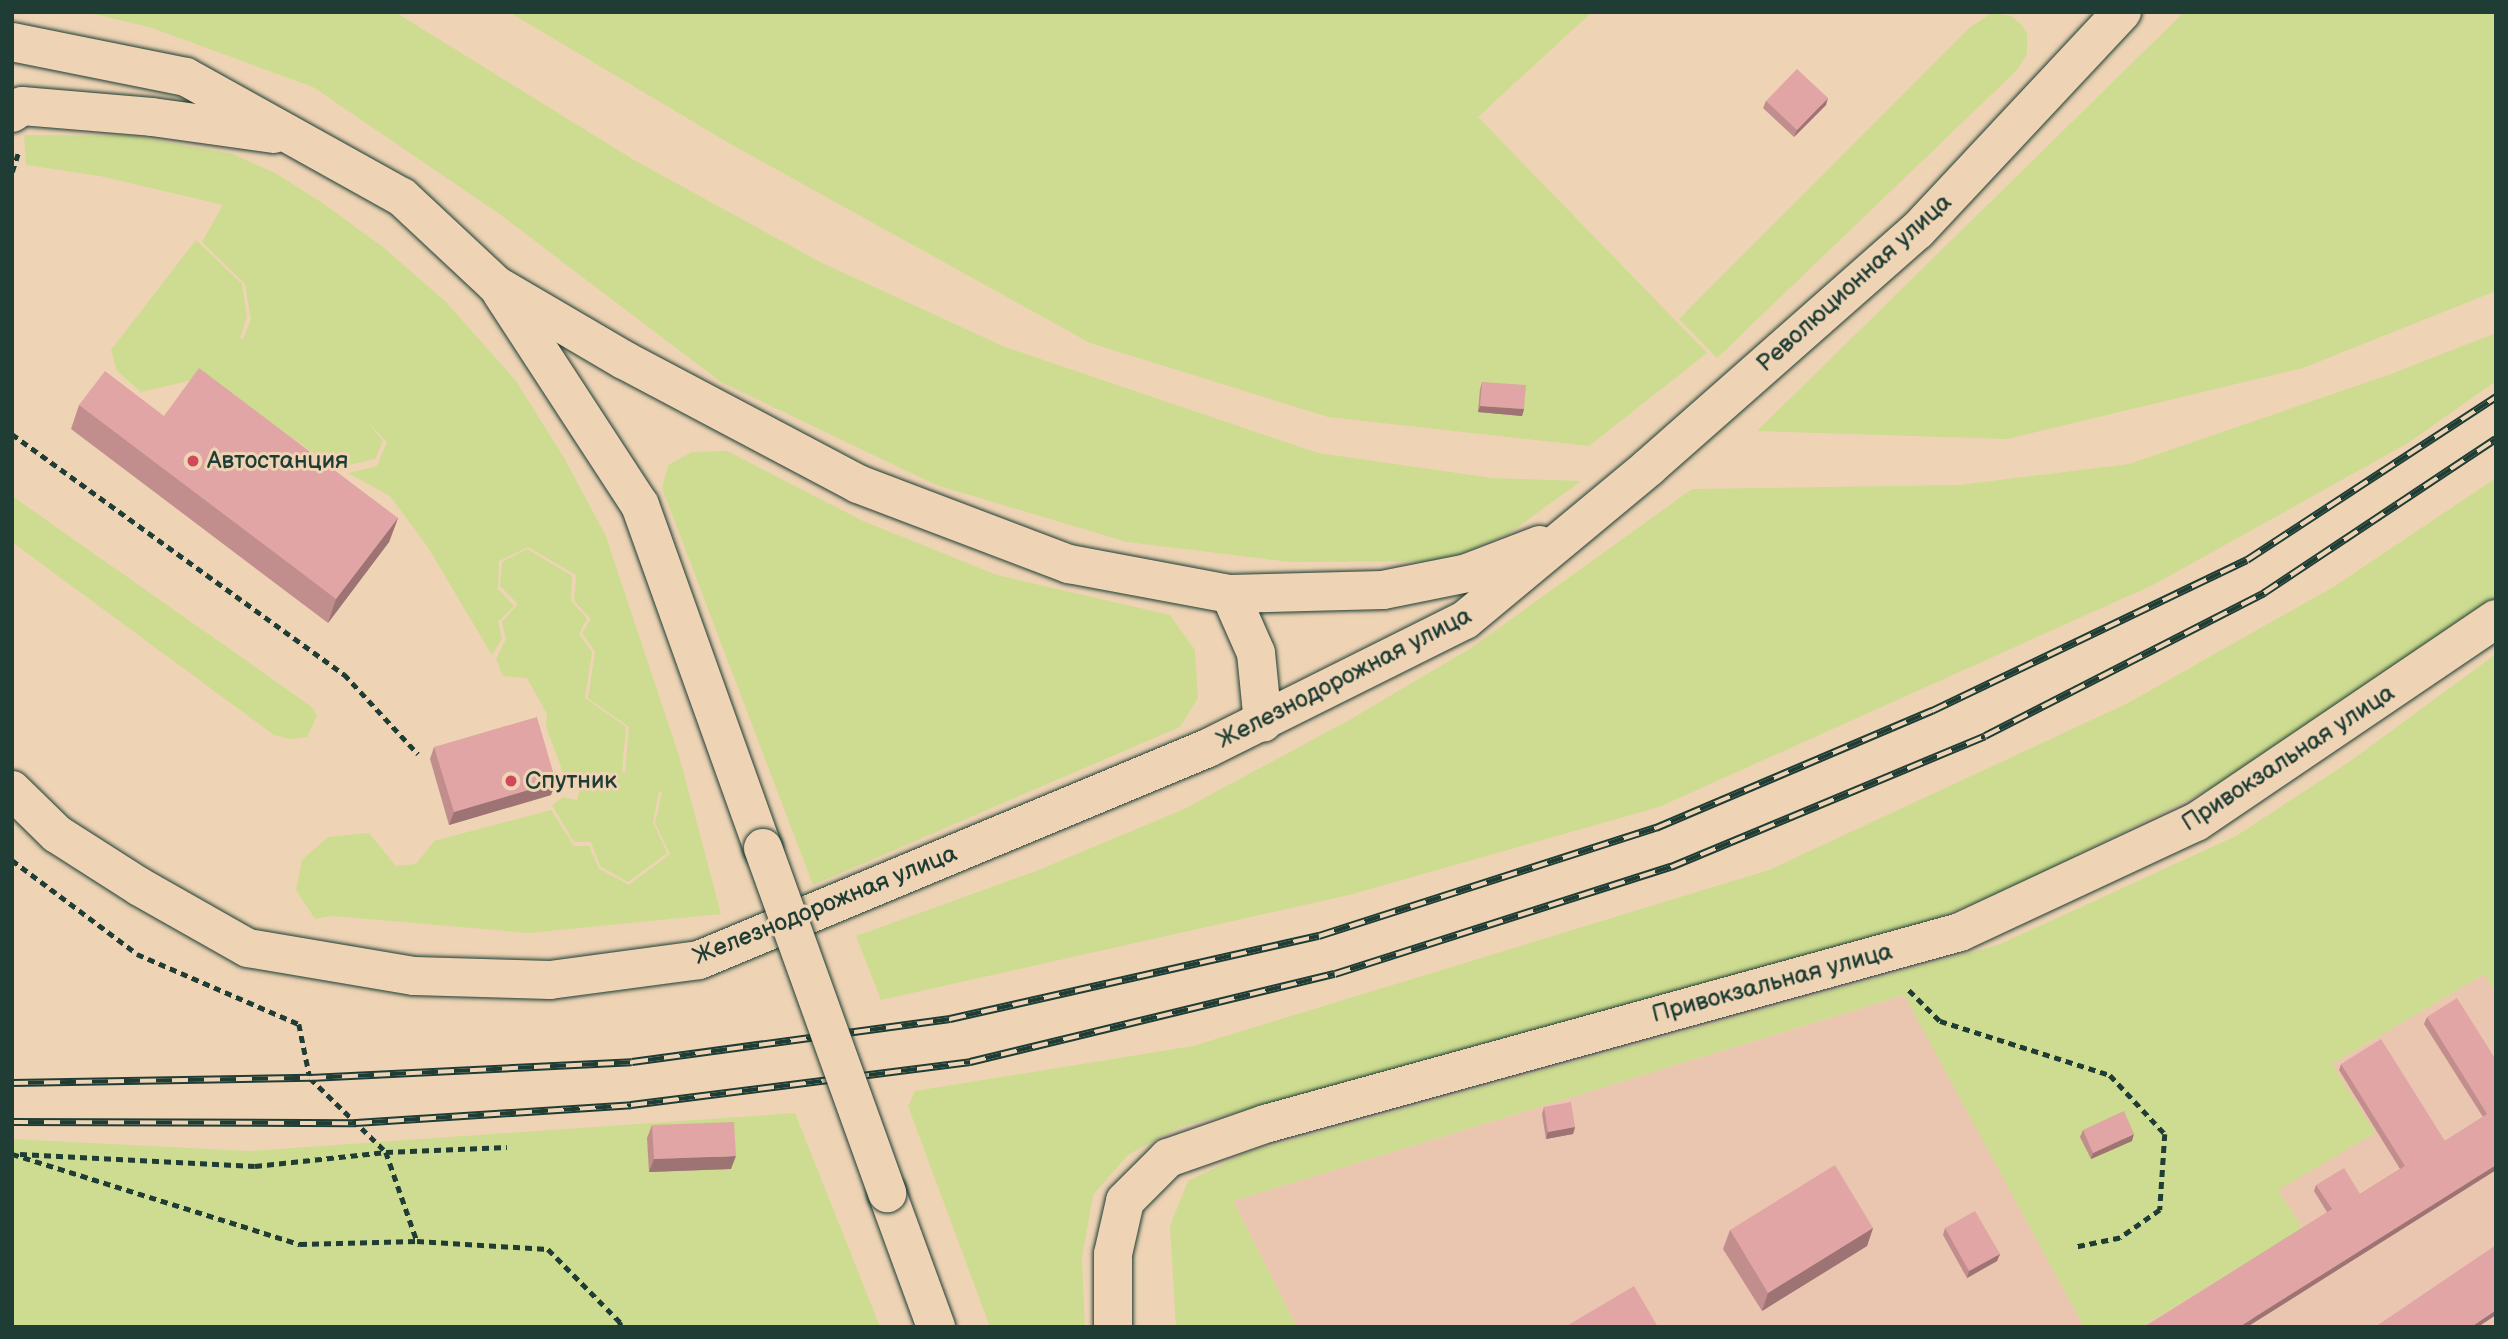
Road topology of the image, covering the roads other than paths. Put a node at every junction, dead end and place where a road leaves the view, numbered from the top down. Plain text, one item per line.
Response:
1 (2122, 12) edge
2 (12, 42) edge
3 (12, 113) edge
4 (297, 137) junction
5 (496, 285) junction
6 (1568, 534) junction
7 (1230, 594) junction
8 (2496, 619) edge
9 (1262, 723) junction
10 (12, 790) edge
11 (936, 1327) edge
12 (1113, 1327) edge

1 - 6 street, Революционная улица
2 - 4 street
3 - 4 street
4 - 5 street
5 - 7 street
5 - 11 street, bridge
6 - 7 street
6 - 9 street, Железнодорожная улица
7 - 9 street
8 - 12 street, Привокзальная улица
9 - 10 street, Железнодорожная улица

